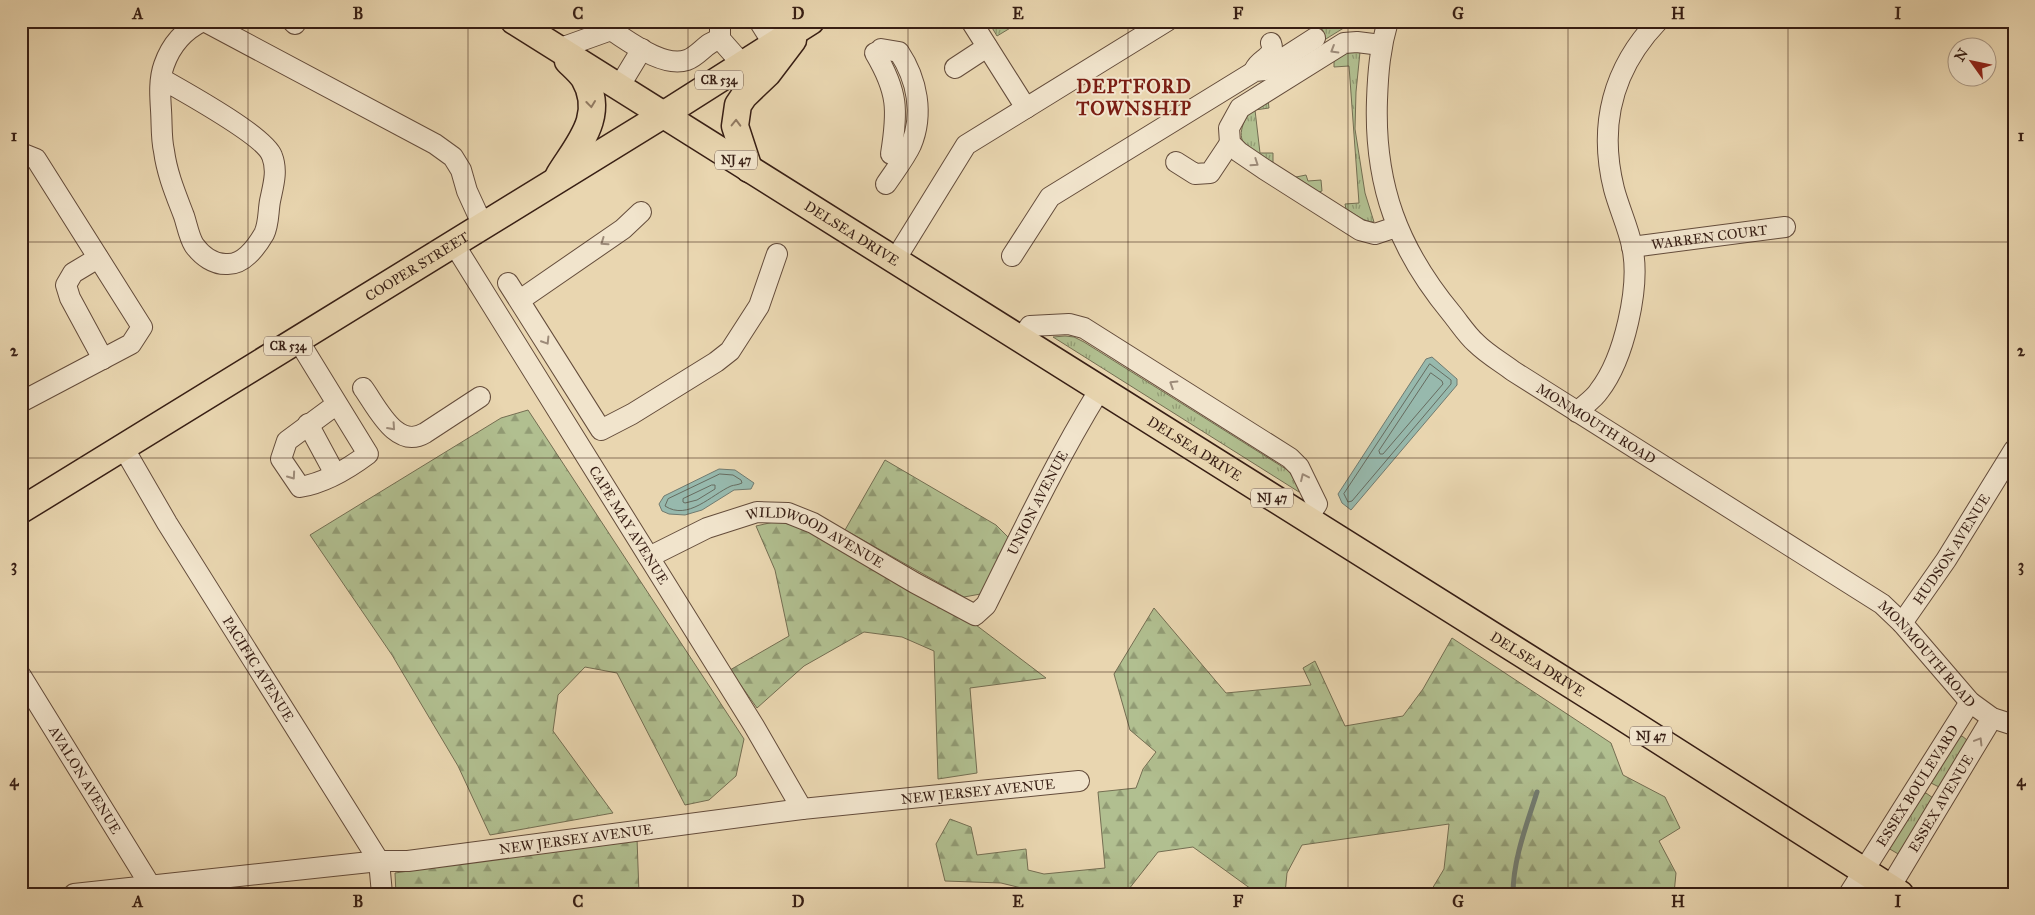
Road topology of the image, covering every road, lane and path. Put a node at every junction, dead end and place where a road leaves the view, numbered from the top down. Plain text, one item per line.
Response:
1 (203, 21) edge
2 (292, 21) edge
3 (297, 21) edge
4 (514, 21) edge
5 (759, 21) edge
6 (971, 21) edge
7 (1167, 21) edge
8 (1388, 21) edge
9 (1658, 21) edge
10 (808, 23) edge
11 (611, 26) edge
12 (720, 30) edge
13 (1314, 38) dead end
14 (1271, 43) dead end
15 (774, 45) junction
16 (1381, 45) junction
17 (987, 47) junction
18 (558, 49) junction
19 (642, 49) junction
20 (875, 53) dead end
21 (743, 65) junction
22 (955, 68) dead end
23 (1255, 70) junction
24 (162, 79) junction
25 (619, 87) junction
26 (1026, 108) junction
27 (663, 115) junction
28 (1230, 143) junction
29 (21, 153) edge
30 (891, 154) junction
31 (1176, 162) dead end
32 (749, 169) junction
33 (555, 182) junction
34 (641, 212) dead end
35 (483, 226) junction
36 (1396, 227) junction
37 (1785, 227) dead end
38 (454, 244) junction
39 (1632, 247) junction
40 (778, 254) dead end
41 (1012, 256) dead end
42 (98, 258) junction
43 (895, 260) junction
44 (508, 283) dead end
45 (520, 300) junction
46 (298, 340) junction
47 (1021, 340) junction
48 (103, 359) junction
49 (363, 388) dead end
50 (1100, 389) junction
51 (480, 397) dead end
52 (21, 402) edge
53 (337, 404) junction
54 (1577, 412) junction
55 (308, 424) junction
56 (123, 447) junction
57 (2014, 450) edge
58 (335, 474) junction
59 (21, 510) edge
60 (1306, 520) junction
61 (649, 557) junction
62 (975, 614) joint
63 (1902, 623) junction
64 (21, 676) edge
65 (1970, 702) junction
66 (1992, 718) junction
67 (2014, 725) edge
68 (1079, 781) dead end
69 (1919, 783) junction
70 (1944, 798) junction
71 (802, 808) junction
72 (379, 861) junction
73 (1863, 870) junction
74 (150, 885) junction
75 (1892, 892) edge
76 (74, 894) edge
77 (382, 894) edge
78 (1850, 894) edge

1 - 24 street
1 - 35 street
2 - 3 street
4 - 18 main road, DELSEA DRIVE / NJ 47
5 - 15 street
6 - 17 street
7 - 26 street
8 - 16 street, MONMOUTH ROAD
9 - 39 street
10 - 15 main road, COOPER STREET / CR 534
32 -> 10 main road
11 - 18 street
11 - 19 street
12 - 19 street
12 - 21 street
13 - 23 street
14 - 23 street
15 - 21 main road, COOPER STREET / CR 534
16 -> 28 street
16 - 36 street, MONMOUTH ROAD
17 - 22 street
17 - 26 street
18 - 25 main road, DELSEA DRIVE / NJ 47
18 -> 33 main road
19 - 25 street
20 - 30 street
21 - 27 main road, COOPER STREET / CR 534
23 - 41 street
24 - 24 street
25 - 27 main road, DELSEA DRIVE / NJ 47
26 - 43 street
27 - 32 main road, DELSEA DRIVE / NJ 47
27 - 33 main road, COOPER STREET / CR 534
28 - 31 street
28 -> 36 street
29 - 42 street
30 - 30 street
32 - 43 main road, DELSEA DRIVE / NJ 47
33 - 35 main road, COOPER STREET / CR 534
34 -> 45 street
35 - 38 main road, COOPER STREET / CR 534
36 - 54 street, MONMOUTH ROAD
37 - 39 street, WARREN COURT
38 - 46 main road, COOPER STREET / CR 534
38 - 61 street, CAPE MAY AVENUE
39 - 54 street
45 -> 40 street
42 - 48 street
42 - 48 street
43 - 47 main road, DELSEA DRIVE / NJ 47
44 - 45 street
46 - 53 street
46 - 56 main road, COOPER STREET / CR 534
47 - 50 main road, DELSEA DRIVE / NJ 47
60 -> 47 street
48 - 52 street
49 -> 51 street
50 - 60 main road, DELSEA DRIVE / NJ 47
50 - 62 street, UNION AVENUE
53 - 55 street
53 - 58 street
54 - 63 street, MONMOUTH ROAD
55 - 58 street
55 -> 58 street
56 - 59 main road, COOPER STREET / CR 534
56 - 72 street, PACIFIC AVENUE
57 - 63 street, HUDSON AVENUE
60 - 73 main road, DELSEA DRIVE / NJ 47
61 - 62 street, WILDWOOD AVENUE
61 - 71 street, CAPE MAY AVENUE
63 - 65 street, MONMOUTH ROAD
64 - 74 street, AVALON AVENUE
65 - 66 street, MONMOUTH ROAD
65 - 69 street, ESSEX BOULEVARD
66 - 67 street, MONMOUTH ROAD
70 -> 66 street, ESSEX AVENUE
68 - 71 street, NEW JERSEY AVENUE
69 - 70 street
69 - 73 street, ESSEX BOULEVARD
70 - 75 street, ESSEX AVENUE
71 - 72 street, NEW JERSEY AVENUE
72 - 74 street, NEW JERSEY AVENUE
72 - 77 street, PACIFIC AVENUE
73 - 75 main road, DELSEA DRIVE / NJ 47
73 - 78 street, ESSEX BOULEVARD
74 - 76 street, NEW JERSEY AVENUE

